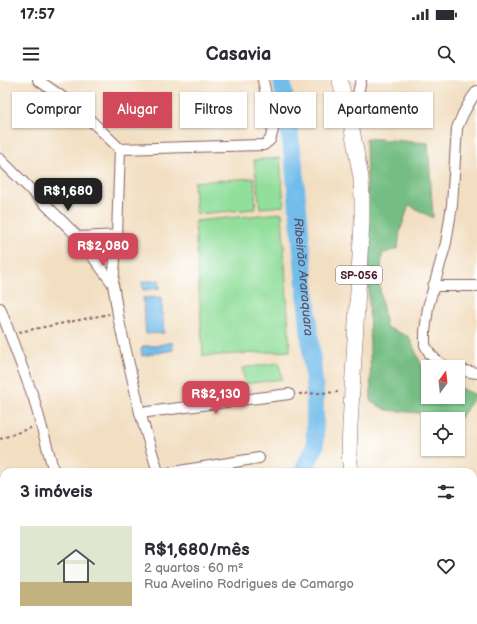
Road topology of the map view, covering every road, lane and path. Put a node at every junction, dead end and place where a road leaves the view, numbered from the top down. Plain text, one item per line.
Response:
1 (38, 80) edge
2 (263, 80) edge
3 (340, 80) edge
4 (361, 80) edge
5 (477, 91) edge
6 (343, 92) edge
7 (358, 92) edge
8 (352, 128) edge
9 (120, 148) junction
10 (0, 159) edge
11 (117, 234) junction
12 (78, 237) junction
13 (113, 284) junction
14 (433, 286) junction
15 (477, 286) edge
16 (0, 308) edge
17 (117, 312) junction
18 (10, 334) junction
19 (436, 360) edge
20 (465, 371) edge
21 (477, 373) edge
22 (352, 392) junction
23 (289, 394) joint
24 (140, 413) junction
25 (42, 424) junction
26 (0, 439) edge
27 (259, 458) dead end
28 (53, 468) edge
29 (157, 468) edge
30 (197, 468) edge
31 (351, 468) edge

1 - 9 street
2 - 9 street
3 - 6 main road, SP-056
4 - 7 street
5 - 14 street
8 - 22 main road, SP-056
9 - 11 street
10 - 12 street
11 - 12 street
11 - 13 street
12 - 13 street
13 - 17 street
14 - 15 street
14 - 19 street
16 - 18 street
17 - 18 path
17 - 24 street
18 - 25 street
20 - 21 street
22 - 23 path
22 - 31 main road, SP-056
23 - 24 street
24 - 29 street
25 - 26 path
25 - 28 street
27 - 30 street

